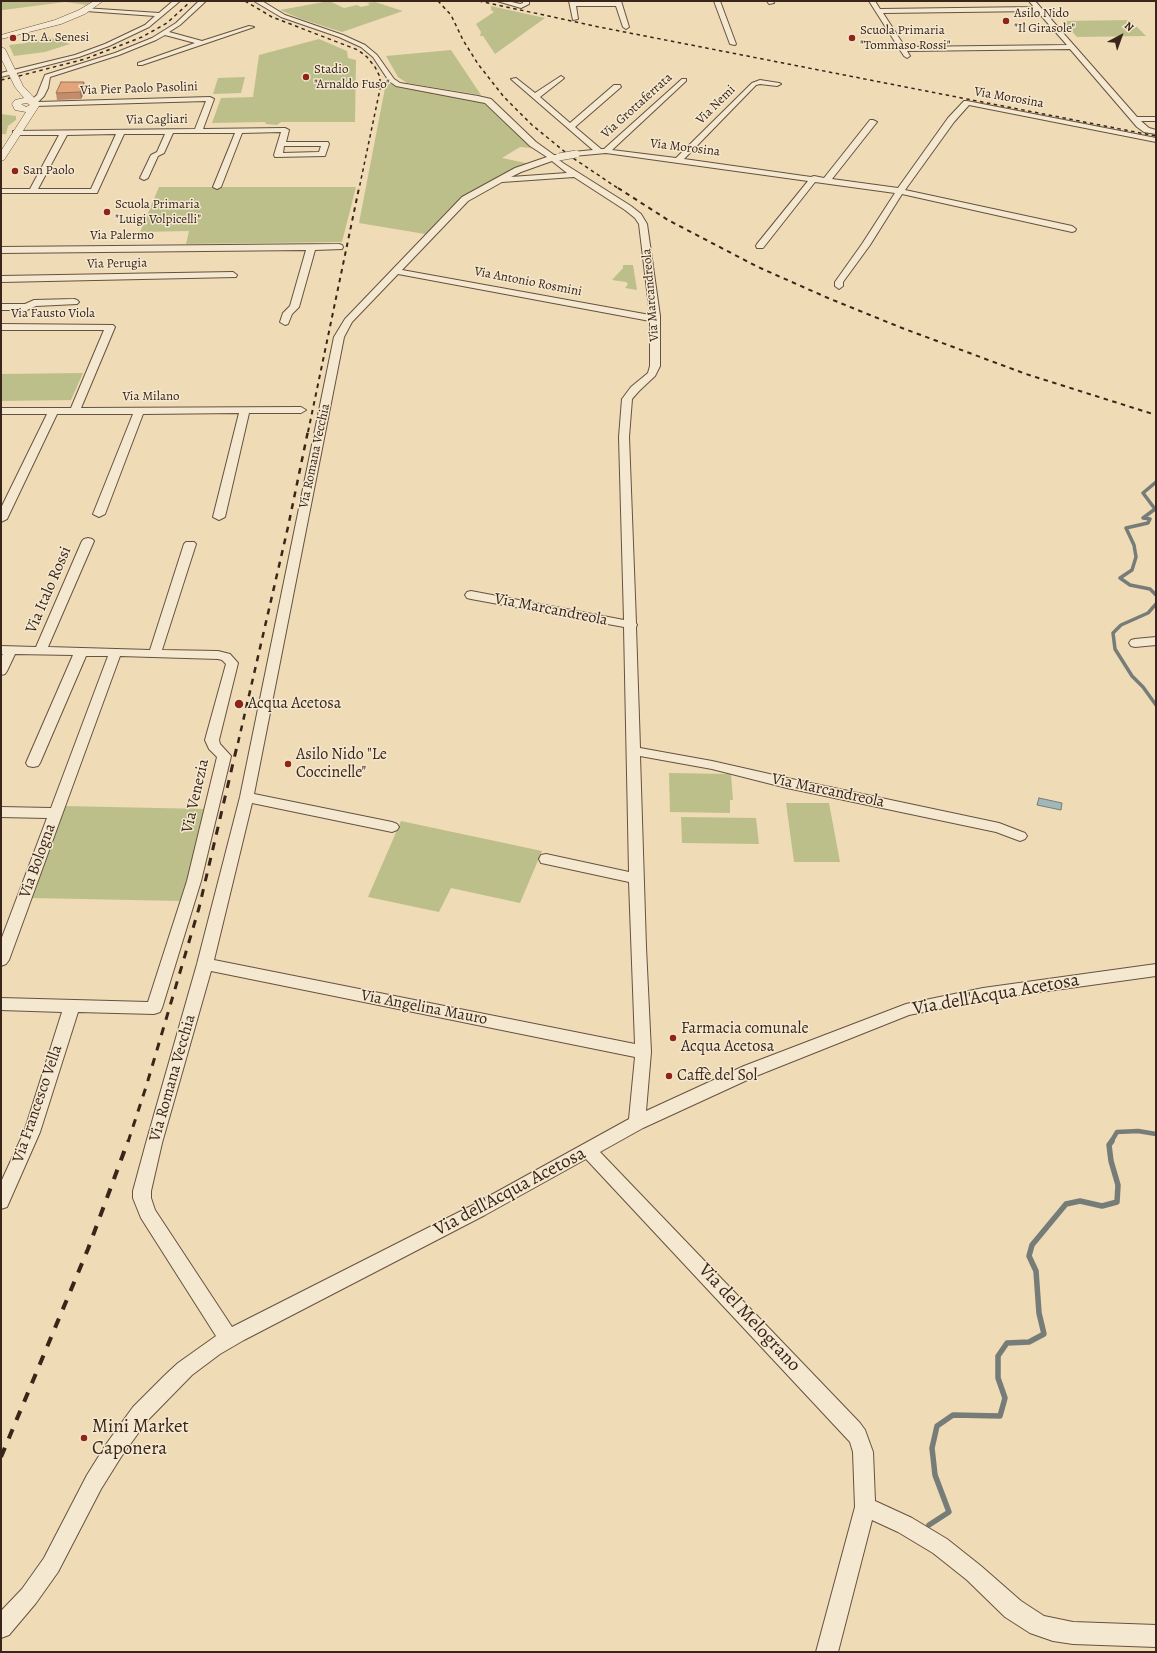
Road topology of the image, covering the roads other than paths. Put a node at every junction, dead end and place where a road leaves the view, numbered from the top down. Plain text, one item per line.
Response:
1 (99, 1) edge
2 (177, 1) edge
3 (203, 1) edge
4 (257, 1) edge
5 (500, 1) edge
6 (717, 1) edge
7 (872, 1) edge
8 (1032, 1) edge
9 (618, 2) edge
10 (525, 3) edge
11 (572, 3) edge
12 (86, 9) junction
13 (1039, 9) junction
14 (879, 11) junction
15 (161, 15) junction
16 (575, 19) dead end
17 (251, 27) dead end
18 (626, 27) dead end
19 (165, 33) junction
20 (1, 37) edge
21 (202, 43) junction
22 (733, 44) dead end
23 (1072, 47) junction
24 (1, 49) edge
25 (903, 49) junction
26 (909, 58) dead end
27 (140, 64) dead end
28 (13, 73) junction
29 (1, 75) edge
30 (561, 78) dead end
31 (514, 79) dead end
32 (684, 80) dead end
33 (777, 84) dead end
34 (20, 87) junction
35 (617, 87) dead end
36 (535, 97) junction
37 (33, 103) junction
38 (19, 105) junction
39 (1135, 119) junction
40 (1156, 119) edge
41 (873, 122) dead end
42 (570, 127) junction
43 (170, 131) junction
44 (198, 131) junction
45 (239, 131) junction
46 (121, 132) junction
47 (1156, 132) edge
48 (16, 133) junction
49 (64, 133) junction
50 (1156, 140) edge
51 (281, 144) junction
52 (602, 151) junction
53 (1, 158) edge
54 (557, 160) junction
55 (678, 161) junction
56 (539, 162) joint
57 (575, 175) junction
58 (144, 178) dead end
59 (814, 178) junction
60 (500, 180) junction
61 (827, 180) junction
62 (217, 187) dead end
63 (34, 188) dead end
64 (1, 191) edge
65 (900, 191) junction
66 (1072, 229) dead end
67 (760, 246) dead end
68 (339, 247) dead end
69 (311, 248) junction
70 (1, 250) edge
71 (396, 271) junction
72 (233, 275) dead end
73 (1, 279) edge
74 (839, 286) dead end
75 (74, 302) dead end
76 (1, 307) edge
77 (655, 319) junction
78 (285, 322) dead end
79 (1, 327) edge
80 (245, 410) junction
81 (301, 410) dead end
82 (1, 411) edge
83 (53, 411) junction
84 (75, 411) junction
85 (139, 411) junction
86 (99, 514) dead end
87 (1, 517) edge
88 (219, 517) dead end
89 (88, 541) dead end
90 (190, 544) dead end
91 (471, 595) dead end
92 (631, 625) junction
93 (1156, 640) edge
94 (1135, 644) dead end
95 (6, 651) edge
96 (40, 651) junction
97 (81, 652) junction
98 (115, 653) junction
99 (154, 654) junction
100 (1, 671) edge
101 (634, 751) junction
102 (34, 763) dead end
103 (247, 797) junction
104 (1, 812) edge
105 (56, 813) junction
106 (392, 827) dead end
107 (1020, 836) dead end
108 (546, 859) dead end
109 (637, 879) junction
110 (1, 960) edge
111 (205, 964) junction
112 (1156, 970) edge
113 (1, 1004) edge
114 (72, 1006) junction
115 (643, 1052) junction
116 (638, 1123) junction
117 (588, 1150) junction
118 (1, 1202) edge
119 (229, 1339) junction
120 (864, 1507) junction
121 (1, 1627) edge
122 (1156, 1636) edge
123 (827, 1652) edge

1 - 12 street
2 - 15 street
3 - 19 street
4 - 54 street
5 - 10 street
6 - 22 street
7 - 14 street
8 - 13 street
9 - 11 street
9 - 18 street
11 - 16 street
12 - 15 street
12 - 20 street
13 - 14 street
13 - 23 street
14 - 25 street
15 - 28 street
17 - 21 street
19 - 21 street
19 - 37 street
21 - 27 street
23 - 25 street
23 - 39 street
24 - 28 street
25 - 26 street
28 - 29 street
28 - 34 street
30 - 36 street
31 - 36 street
32 - 52 street, Via Grottaferrata
33 - 55 street, Via Nemi
34 - 37 street
34 - 38 street
35 - 42 street
36 - 42 street
37 - 38 street
37 - 44 street, Via Pier Paolo Pasolini
37 - 48 street
38 - 48 street
39 - 40 street
39 - 47 street
41 - 61 street
42 - 52 street
43 - 44 street, Via Cagliari
43 - 46 street, Via Cagliari
43 - 58 street
44 - 45 street, Via Cagliari
45 - 51 street, Via Cagliari
45 - 62 street
46 - 49 street, Via Cagliari
46 - 64 street
48 - 49 street, Via Cagliari
48 - 53 street
49 - 63 street
50 - 65 street, Via Morosina
51 - 51 street, Via Cagliari
52 - 54 street, Via Morosina, bridge
52 - 55 street, Via Morosina
54 - 56 street, Via Marcandreola
54 - 57 street, Via Marcandreola
55 - 59 street, Via Morosina
56 - 60 street, Via Romana Vecchia
57 - 60 street, Via Romana Vecchia
57 - 77 street, Via Marcandreola
59 - 61 street, Via Morosina
59 - 67 street
60 - 71 street, Via Romana Vecchia
61 - 65 street, Via Morosina
65 - 66 street, Via Morosina
65 - 74 street, Via Morosina
68 - 69 street, Via Palermo
69 - 70 street, Via Palermo
69 - 78 street
71 - 77 street, Via Antonio Rosmini
71 - 103 street, Via Romana Vecchia
72 - 73 street, Via Perugia
75 - 76 street
77 - 92 street, Via Marcandreola
79 - 84 street, Via Fausto Viola
80 - 81 street, Via Milano
80 - 85 street, Via Milano
80 - 88 street
82 - 83 street, Via Milano
83 - 84 street, Via Milano
83 - 87 street
84 - 85 street, Via Milano
85 - 86 street
89 - 96 street, Via Italo Rossi
90 - 99 street
91 - 92 street, Via Marcandreola
92 - 101 street, Via Marcandreola
93 - 94 street
95 - 96 street, Via Venezia
95 - 100 street
96 - 97 street, Via Venezia
97 - 98 street, Via Venezia
97 - 102 street
98 - 99 street, Via Venezia
98 - 105 street
99 - 114 street, Via Venezia
101 - 107 street, Via Marcandreola
101 - 109 street, Via Marcandreola
103 - 106 street
103 - 111 street, Via Romana Vecchia
104 - 105 street, Via Bologna
105 - 110 street, Via Bologna
108 - 109 street
109 - 115 street, Via Marcandreola
111 - 115 street, Via Angelina Mauro
111 - 119 street, Via Romana Vecchia
112 - 116 street, Via dell'Acqua Acetosa
113 - 114 street
114 - 118 street, Via Francesco Vella
115 - 116 street, Via Marcandreola
116 - 117 street, Via dell'Acqua Acetosa
117 - 119 street, Via dell'Acqua Acetosa
117 - 120 street, Via del Melograno
119 - 121 street, Via dell'Acqua Acetosa
120 - 122 street
120 - 123 street, Via del Melograno

